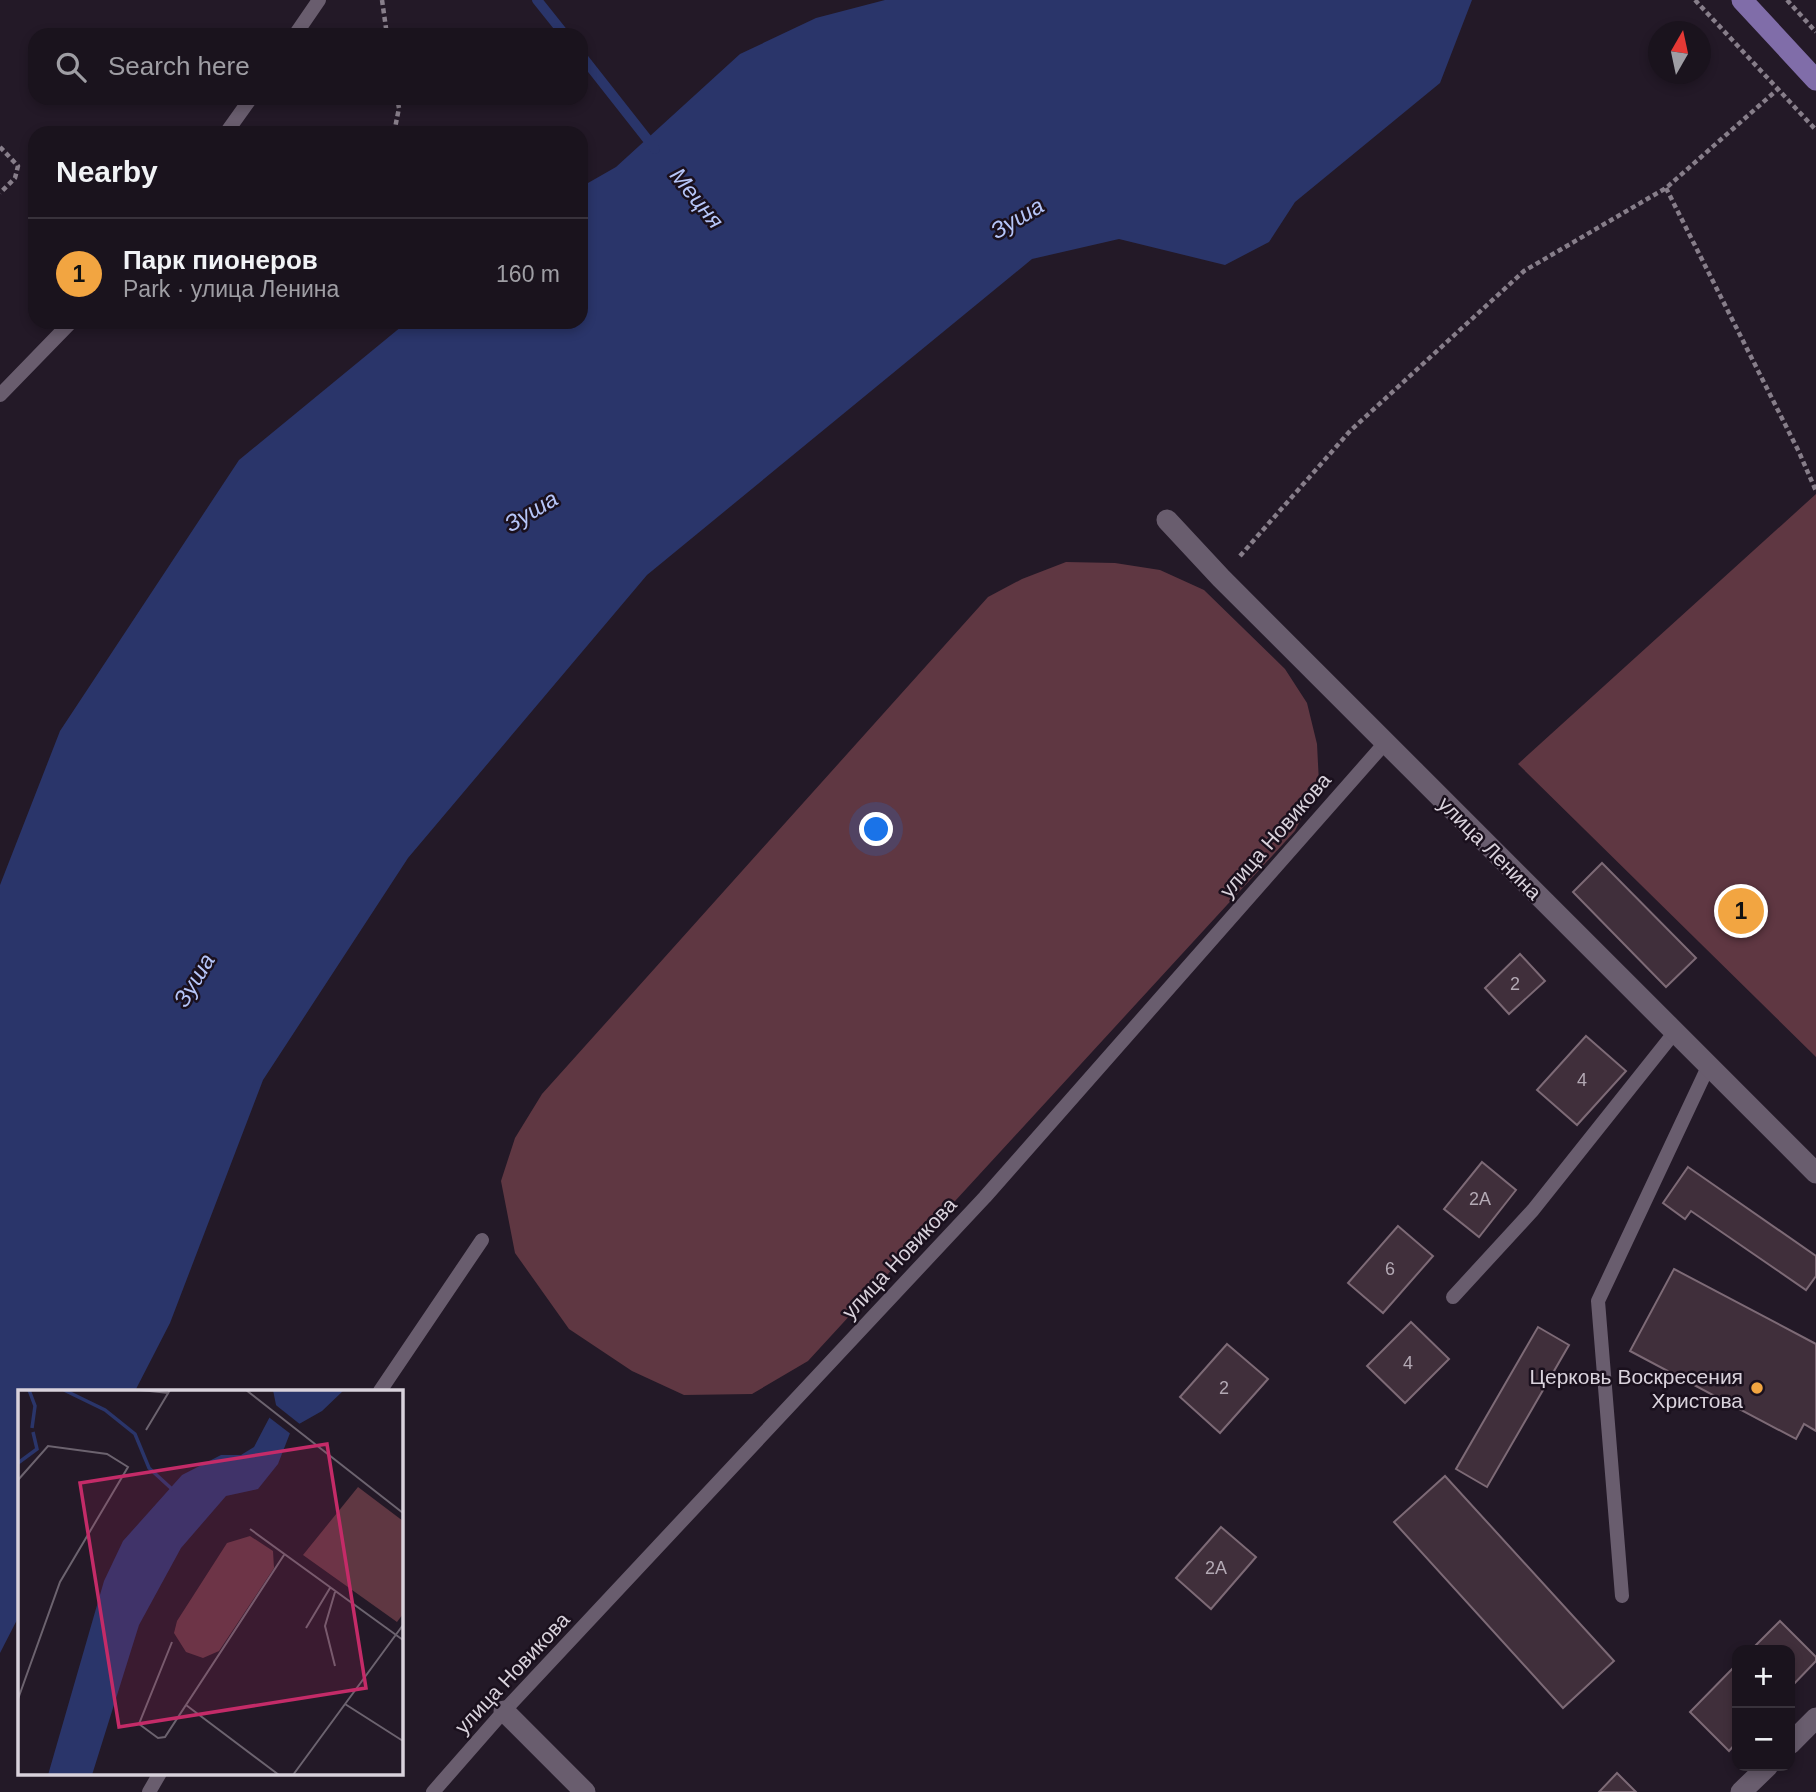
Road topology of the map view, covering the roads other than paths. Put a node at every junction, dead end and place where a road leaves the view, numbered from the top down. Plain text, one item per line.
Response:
1 (319, 0) edge
2 (1742, 0) edge
3 (300, 28) edge
4 (1816, 80) edge
5 (245, 105) edge
6 (231, 126) edge
7 (64, 329) edge
8 (0, 395) edge
9 (1167, 520) dead end
10 (1385, 743) junction
11 (1674, 1033) junction
12 (1708, 1067) junction
13 (1816, 1173) edge
14 (482, 1240) dead end
15 (1452, 1297) dead end
16 (381, 1390) edge
17 (1622, 1597) dead end
18 (504, 1711) junction
19 (1816, 1718) edge
20 (1795, 1739) edge
21 (1763, 1771) edge
22 (159, 1774) edge
23 (149, 1792) edge
24 (433, 1792) edge
25 (585, 1792) edge
26 (1741, 1792) edge

1 - 3 lane
2 - 4 main road
5 - 6 lane
7 - 8 lane
9 - 10 street, улица Ленина
10 - 11 street, улица Ленина
10 - 18 lane, улица Новикова
11 - 12 street, улица Ленина
11 - 15 lane
12 - 13 street, улица Ленина
12 - 17 lane
14 - 16 lane
18 - 24 lane, улица Новикова
18 - 25 street
19 - 20 street
21 - 26 street
22 - 23 lane

